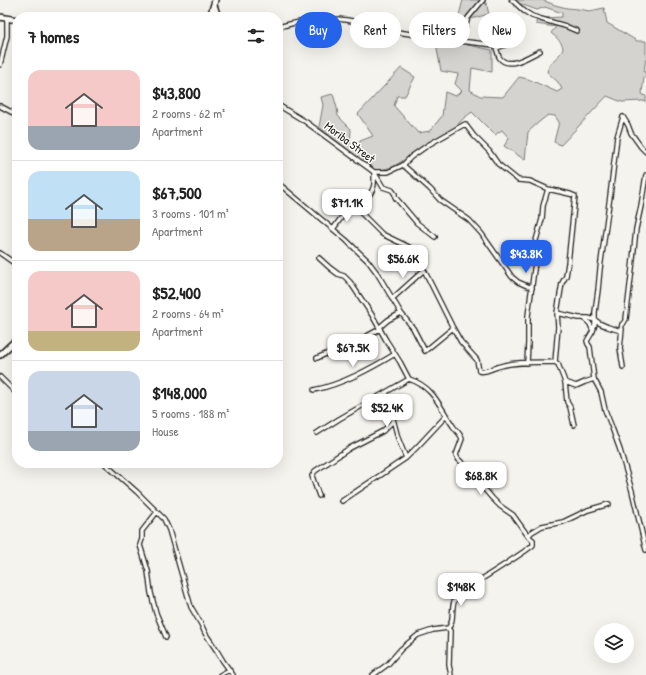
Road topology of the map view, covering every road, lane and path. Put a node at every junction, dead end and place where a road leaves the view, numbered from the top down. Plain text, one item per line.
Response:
1 (483, 0) edge
2 (512, 0) edge
3 (0, 16) edge
4 (470, 16) edge
5 (7, 18) junction
6 (12, 19) edge
7 (283, 26) edge
8 (577, 31) dead end
9 (409, 34) edge
10 (495, 48) edge
11 (540, 51) dead end
12 (0, 64) edge
13 (0, 106) edge
14 (283, 108) edge
15 (12, 112) edge
16 (646, 152) edge
17 (403, 165) junction
18 (374, 172) junction
19 (646, 175) edge
20 (283, 187) edge
21 (548, 189) junction
22 (360, 210) junction
23 (333, 229) junction
24 (435, 237) dead end
25 (0, 253) edge
26 (319, 258) dead end
27 (12, 261) edge
28 (424, 270) junction
29 (532, 288) junction
30 (392, 299) junction
31 (400, 313) junction
32 (557, 313) junction
33 (584, 318) junction
34 (595, 320) junction
35 (623, 324) junction
36 (453, 328) junction
37 (380, 329) junction
38 (594, 331) junction
39 (12, 344) edge
40 (395, 354) junction
41 (0, 355) edge
42 (316, 358) dead end
43 (555, 362) junction
44 (527, 363) junction
45 (623, 367) dead end
46 (0, 377) edge
47 (409, 379) junction
48 (594, 379) junction
49 (565, 382) junction
50 (12, 389) edge
51 (314, 390) dead end
52 (386, 392) junction
53 (446, 416) junction
54 (393, 421) junction
55 (574, 425) dead end
56 (317, 433) dead end
57 (406, 458) junction
58 (110, 468) edge
59 (319, 496) dead end
60 (342, 501) dead end
61 (609, 504) dead end
62 (157, 512) junction
63 (644, 532) edge
64 (528, 536) junction
65 (646, 550) edge
66 (448, 628) junction
67 (166, 637) dead end
68 (229, 670) junction
69 (220, 675) edge
70 (233, 675) edge
71 (373, 675) edge
72 (451, 675) edge

1 - 4 street
2 - 8 street
3 - 5 highway
5 - 6 highway
5 - 12 street
7 - 9 street
10 - 11 street
13 - 15 street
14 - 18 street, Moriba Street
16 - 34 street
17 - 18 street
17 - 21 street
17 - 29 street
18 - 22 street
18 - 24 street, Moriba Street
19 - 35 street
20 - 23 street
21 - 29 street
21 - 32 street
22 - 23 street
22 - 28 street
23 - 30 street
25 - 27 street
26 - 37 street
28 - 30 street
28 - 36 street
29 - 44 street
30 - 31 street
31 - 36 street
31 - 37 street
32 - 33 street
32 - 43 street
33 - 34 street
33 - 38 street
34 - 35 street
34 - 38 street
35 - 45 street
36 - 44 street
37 - 40 street
37 - 42 street
38 - 48 street
39 - 41 highway
40 - 47 street
40 - 51 street
43 - 44 street
43 - 49 street
46 - 50 street
47 - 52 street
47 - 53 street
48 - 49 street
48 - 63 street
49 - 55 street
52 - 54 street
52 - 56 street
53 - 57 street
53 - 64 street
54 - 57 street
54 - 59 street
57 - 60 street
58 - 62 street
61 - 64 street
62 - 67 street
62 - 68 street
63 - 65 street
64 - 66 street
66 - 71 street
66 - 72 street
68 - 69 street
68 - 70 street

